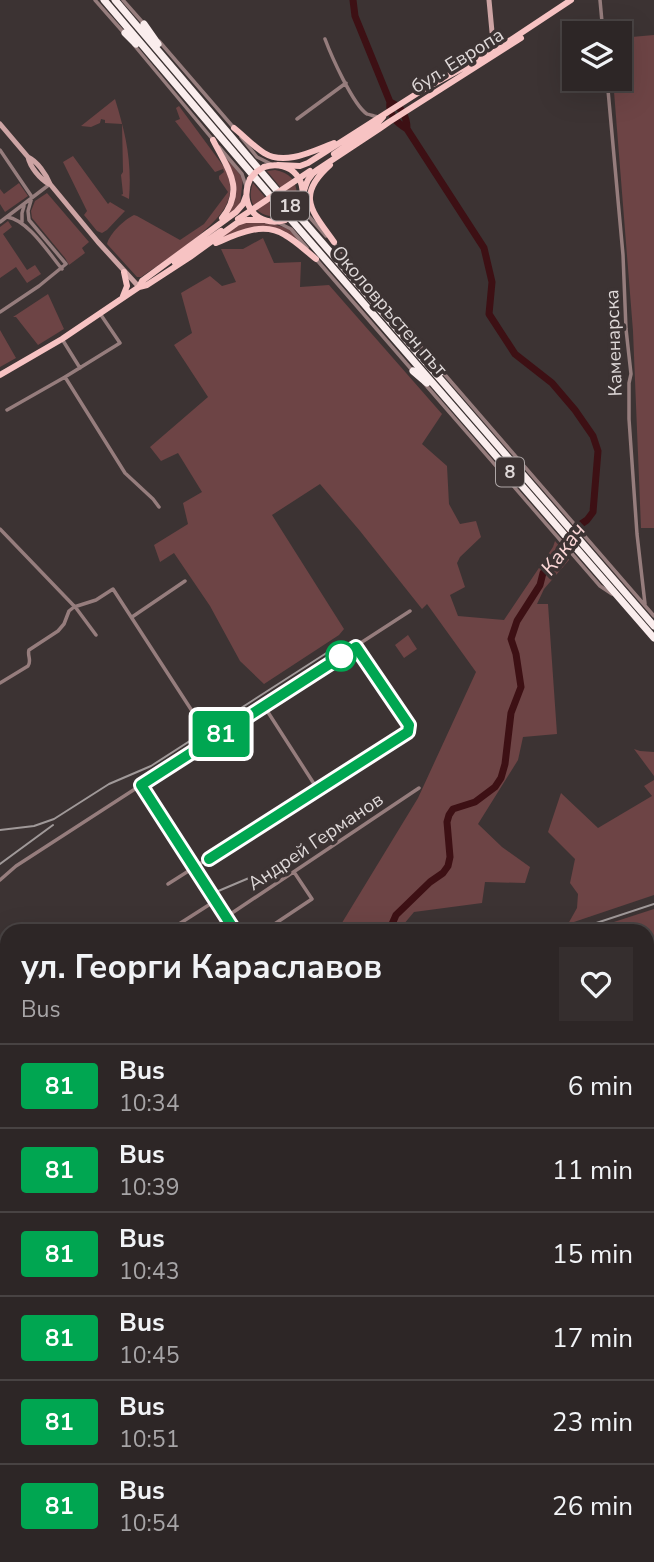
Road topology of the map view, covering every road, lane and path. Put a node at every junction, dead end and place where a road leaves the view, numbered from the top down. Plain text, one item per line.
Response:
1 (95, 0) edge
2 (104, 0) edge
3 (115, 0) edge
4 (123, 0) edge
5 (489, 0) edge
6 (571, 0) edge
7 (577, 0) edge
8 (600, 0) edge
9 (602, 21) edge
10 (144, 24) junction
11 (125, 33) junction
12 (326, 39) dead end
13 (495, 53) junction
14 (164, 71) junction
15 (178, 74) junction
16 (346, 83) junction
17 (608, 91) edge
18 (366, 113) junction
19 (384, 118) junction
20 (297, 119) dead end
21 (0, 124) edge
22 (365, 126) junction
23 (233, 128) junction
24 (214, 140) junction
25 (342, 141) junction
26 (0, 150) edge
27 (341, 154) junction
28 (276, 165) junction
29 (50, 184) junction
30 (246, 192) junction
31 (273, 195) junction
32 (303, 195) junction
33 (32, 197) junction
34 (24, 204) junction
35 (7, 217) junction
36 (263, 220) junction
37 (281, 221) junction
38 (0, 222) edge
39 (23, 223) junction
40 (214, 228) junction
41 (334, 242) junction
42 (201, 250) junction
43 (183, 256) junction
44 (316, 259) junction
45 (165, 265) junction
46 (64, 267) junction
47 (124, 272) junction
48 (164, 274) junction
49 (139, 287) junction
50 (120, 301) junction
51 (0, 312) edge
52 (100, 314) junction
53 (62, 339) junction
54 (433, 361) junction
55 (80, 368) junction
56 (413, 370) junction
57 (0, 375) edge
58 (65, 377) junction
59 (453, 395) junction
60 (7, 410) dead end
61 (459, 412) junction
62 (481, 427) joint
63 (159, 507) dead end
64 (0, 529) edge
65 (565, 529) junction
66 (578, 544) junction
67 (185, 581) dead end
68 (645, 606) junction
69 (74, 607) junction
70 (410, 611) dead end
71 (131, 617) junction
72 (653, 621) edge
73 (96, 635) dead end
74 (654, 639) edge
75 (356, 647) junction
76 (0, 683) edge
77 (264, 706) junction
78 (194, 713) dead end
79 (141, 785) junction
80 (419, 788) dead end
81 (318, 790) junction
82 (194, 868) junction
83 (294, 872) junction
84 (0, 880) edge
85 (168, 884) dead end
86 (215, 901) junction
87 (226, 917) junction
88 (178, 924) edge
89 (230, 924) edge
90 (274, 924) edge

1 - 11 street
2 - 14 highway, Околовръстен път / 18
3 - 15 highway, Околовръстен път / 18
4 - 10 street
5 - 13 main road
6 - 13 main road, бул. Европа
7 - 13 main road, бул. Европа
8 - 9 street
10 - 15 highway
10 - 23 street
11 - 14 highway
11 - 24 street
12 - 16 street
13 - 19 main road, бул. Европа
13 - 19 main road, бул. Европа
14 - 31 highway, Околовръстен път / 18
15 - 59 highway, Околовръстен път / 18
16 - 18 street
16 - 20 street
17 - 68 street, Каменарска
18 - 19 street
18 - 22 street
19 - 22 main road, бул. Европа
19 - 27 main road, бул. Европа
19 - 31 main road, бул. Европа, bridge
21 - 29 main road
22 - 25 main road, бул. Европа
23 - 25 main road
23 - 28 street
24 - 30 street
24 - 40 main road
25 - 28 main road, бул. Европа
26 - 33 street
27 - 32 main road, бул. Европа
27 - 41 main road
28 - 30 main road, bridge
28 - 32 main road
29 - 33 street
29 - 47 main road
30 - 36 main road
30 - 40 main road
31 - 43 main road, бул. Европа, bridge
31 - 61 highway, Околовръстен път / 18
32 - 37 main road, bridge
32 - 41 street
33 - 34 street
33 - 46 street
34 - 35 street
34 - 39 street
35 - 38 street
35 - 39 street
36 - 37 main road
36 - 42 main road
37 - 44 street, 8
39 - 46 street
40 - 45 main road
41 - 54 street
42 - 44 main road
42 - 48 main road
43 - 45 main road
43 - 48 main road
44 - 56 street, 8
45 - 49 main road
46 - 51 street
47 - 49 main road
47 - 50 main road
48 - 49 main road
49 - 50 main road
50 - 52 main road
52 - 53 main road
52 - 55 street
53 - 55 street
53 - 57 main road
54 - 59 highway
54 - 65 street
55 - 58 street
56 - 61 highway, 8
56 - 65 street
58 - 60 street
58 - 63 street
59 - 62 highway, Околовръстен път / 18
61 - 65 highway, Околовръстен път / 8
62 - 65 highway, Околовръстен път / 8
64 - 69 street
65 - 66 highway, Околовръстен път / 8
65 - 66 street
66 - 68 street
66 - 72 highway, Околовръстен път / 8
66 - 74 highway, Околовръстен път / 8
67 - 71 street
68 - 72 street
69 - 71 street
69 - 73 street
69 - 76 street
70 - 75 street
71 - 78 street
75 - 77 street
75 - 81 street
77 - 79 street
77 - 81 street
79 - 82 street
79 - 84 street
80 - 83 street, Андрей Германов
81 - 82 street
82 - 85 street
82 - 86 street
83 - 87 street, Андрей Германов
83 - 90 street
86 - 87 street
86 - 88 street
87 - 89 street

